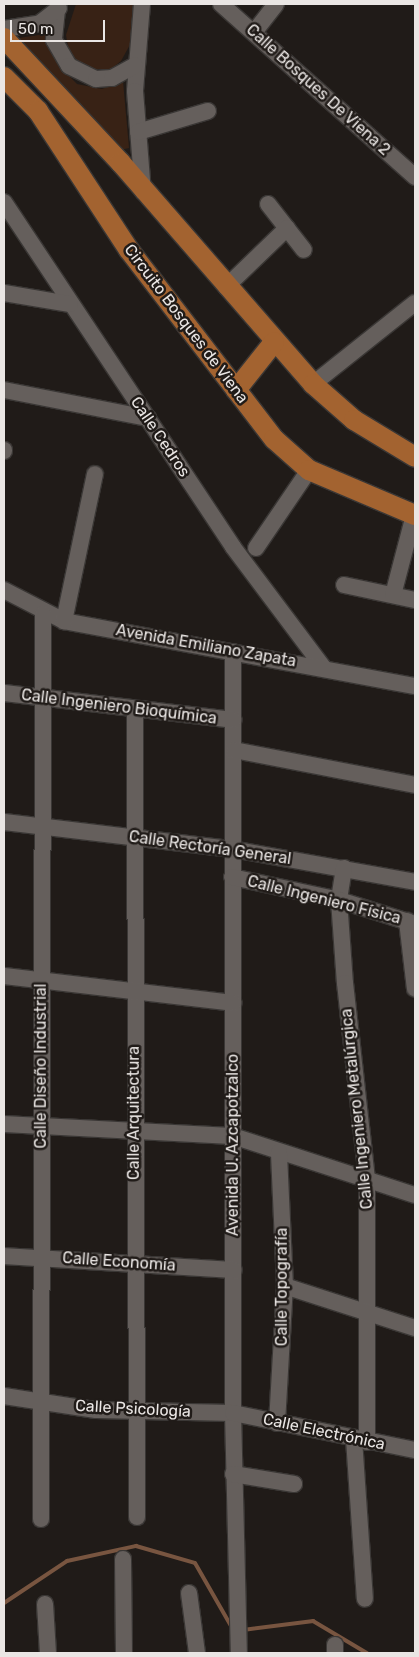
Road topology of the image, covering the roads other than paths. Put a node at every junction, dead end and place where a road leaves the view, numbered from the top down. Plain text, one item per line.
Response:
1 (142, 4) edge
2 (221, 4) edge
3 (276, 4) edge
4 (59, 7) edge
5 (4, 29) edge
6 (255, 31) junction
7 (4, 38) edge
8 (135, 65) junction
9 (4, 77) edge
10 (208, 111) dead end
11 (138, 132) junction
12 (415, 177) edge
13 (143, 192) junction
14 (4, 202) edge
15 (268, 204) dead end
16 (287, 228) junction
17 (304, 250) dead end
18 (226, 287) junction
19 (4, 294) edge
20 (415, 303) edge
21 (70, 304) junction
22 (274, 342) junction
23 (313, 384) junction
24 (4, 390) edge
25 (236, 390) junction
26 (148, 418) junction
27 (415, 457) edge
28 (309, 470) junction
29 (94, 474) dead end
30 (415, 515) edge
31 (256, 548) dead end
32 (344, 586) dead end
33 (4, 590) edge
34 (393, 595) junction
35 (415, 600) edge
36 (44, 614) junction
37 (64, 621) junction
38 (233, 652) junction
39 (323, 667) junction
40 (415, 686) edge
41 (4, 693) edge
42 (46, 698) junction
43 (135, 708) junction
44 (234, 720) junction
45 (234, 750) junction
46 (415, 785) edge
47 (4, 822) edge
48 (42, 826) junction
49 (138, 838) junction
50 (232, 849) junction
51 (344, 868) junction
52 (232, 877) junction
53 (415, 882) edge
54 (339, 900) junction
55 (411, 922) edge
56 (4, 976) edge
57 (41, 981) junction
58 (415, 989) edge
59 (134, 991) junction
60 (233, 1003) junction
61 (4, 1124) edge
62 (41, 1126) junction
63 (133, 1131) junction
64 (233, 1136) junction
65 (279, 1152) junction
66 (367, 1179) junction
67 (415, 1195) edge
68 (4, 1256) edge
69 (41, 1257) junction
70 (135, 1264) junction
71 (234, 1270) junction
72 (285, 1286) junction
73 (370, 1313) junction
74 (415, 1328) edge
75 (4, 1396) edge
76 (40, 1402) junction
77 (139, 1410) junction
78 (233, 1413) junction
79 (277, 1422) junction
80 (360, 1440) junction
81 (415, 1450) edge
82 (233, 1474) junction
83 (294, 1484) dead end
84 (137, 1517) dead end
85 (41, 1519) dead end
86 (123, 1559) dead end
87 (188, 1593) dead end
88 (365, 1599) dead end
89 (45, 1604) dead end
90 (238, 1646) edge
91 (48, 1653) edge
92 (124, 1653) edge
93 (197, 1653) edge

1 - 8 street
2 - 6 street, Calle Bosques De Viena 2
3 - 6 street
4 - 5 street
4 - 8 street
6 - 12 street, Calle Bosques De Viena 2
7 - 13 main road
8 - 11 street
9 - 25 main road, Circuito Bosques de Viena
10 - 11 street
11 - 13 street
13 - 18 main road
14 - 21 street, Calle Cedros
15 - 16 street
16 - 17 street
16 - 18 street
18 - 22 main road
19 - 21 street
20 - 23 street
21 - 26 street, Calle Cedros
22 - 23 main road
22 - 25 main road
23 - 27 main road
24 - 26 street
25 - 28 main road, Circuito Bosques de Viena
26 - 39 street, Calle Cedros
28 - 30 main road, Circuito Bosques de Viena
28 - 31 street
29 - 37 street
30 - 34 street
32 - 34 street
33 - 36 street, Avenida Emiliano Zapata
34 - 35 street
36 - 37 street, Avenida Emiliano Zapata
36 - 42 street, Calle Diseño Industrial
37 - 38 street, Avenida Emiliano Zapata
38 - 39 street, Avenida Emiliano Zapata
38 - 44 street, Avenida U. Azcapotzalco
39 - 40 street, Avenida Emiliano Zapata
41 - 42 street, Calle Ingeniero Bioquímica
42 - 43 street, Calle Ingeniero Bioquímica
42 - 48 street, Calle Diseño Industrial
43 - 44 street, Calle Ingeniero Bioquímica
43 - 49 street, Calle Arquitectura
44 - 45 street, Avenida U. Azcapotzalco
45 - 46 street
45 - 50 street, Avenida U. Azcapotzalco
47 - 48 street, Calle Rectoría General
48 - 49 street, Calle Rectoría General
48 - 57 street, Calle Diseño Industrial
49 - 50 street, Calle Rectoría General
49 - 59 street, Calle Arquitectura
50 - 51 street, Calle Rectoría General
50 - 52 street, Avenida U. Azcapotzalco
51 - 53 street, Calle Rectoría General
51 - 54 street, Calle Ingeniero Metalúrgica
52 - 54 street, Calle Ingeniero Física
52 - 60 street, Avenida U. Azcapotzalco
54 - 55 street, Calle Ingeniero Física
54 - 66 street, Calle Ingeniero Metalúrgica
55 - 58 street
56 - 57 street
57 - 59 street
57 - 62 street, Calle Diseño Industrial
59 - 60 street
59 - 63 street, Calle Arquitectura
60 - 64 street, Avenida U. Azcapotzalco
61 - 62 street
62 - 63 street
62 - 69 street, Calle Diseño Industrial
63 - 64 street
63 - 70 street, Calle Arquitectura
64 - 65 street
64 - 71 street, Avenida U. Azcapotzalco
65 - 66 street
65 - 72 street, Calle Topografía
66 - 67 street
66 - 73 street, Calle Ingeniero Metalúrgica
68 - 69 street, Calle Economía
69 - 70 street, Calle Economía
69 - 76 street, Calle Diseño Industrial
70 - 71 street, Calle Economía
70 - 77 street, Calle Arquitectura
71 - 78 street, Avenida U. Azcapotzalco
72 - 73 street
72 - 79 street, Calle Topografía
73 - 74 street
73 - 80 street, Calle Ingeniero Metalúrgica
75 - 76 street, Calle Psicología
76 - 77 street, Calle Psicología
76 - 85 street, Calle Diseño Industrial
77 - 78 street, Calle Psicología
77 - 84 street, Calle Arquitectura
78 - 79 street, Calle Electrónica
78 - 82 street, Avenida U. Azcapotzalco
79 - 80 street, Calle Electrónica
80 - 81 street, Calle Electrónica
80 - 88 street, Calle Ingeniero Metalúrgica
82 - 83 street
82 - 90 street, Avenida U. Azcapotzalco
86 - 92 street
87 - 93 street
89 - 91 street

